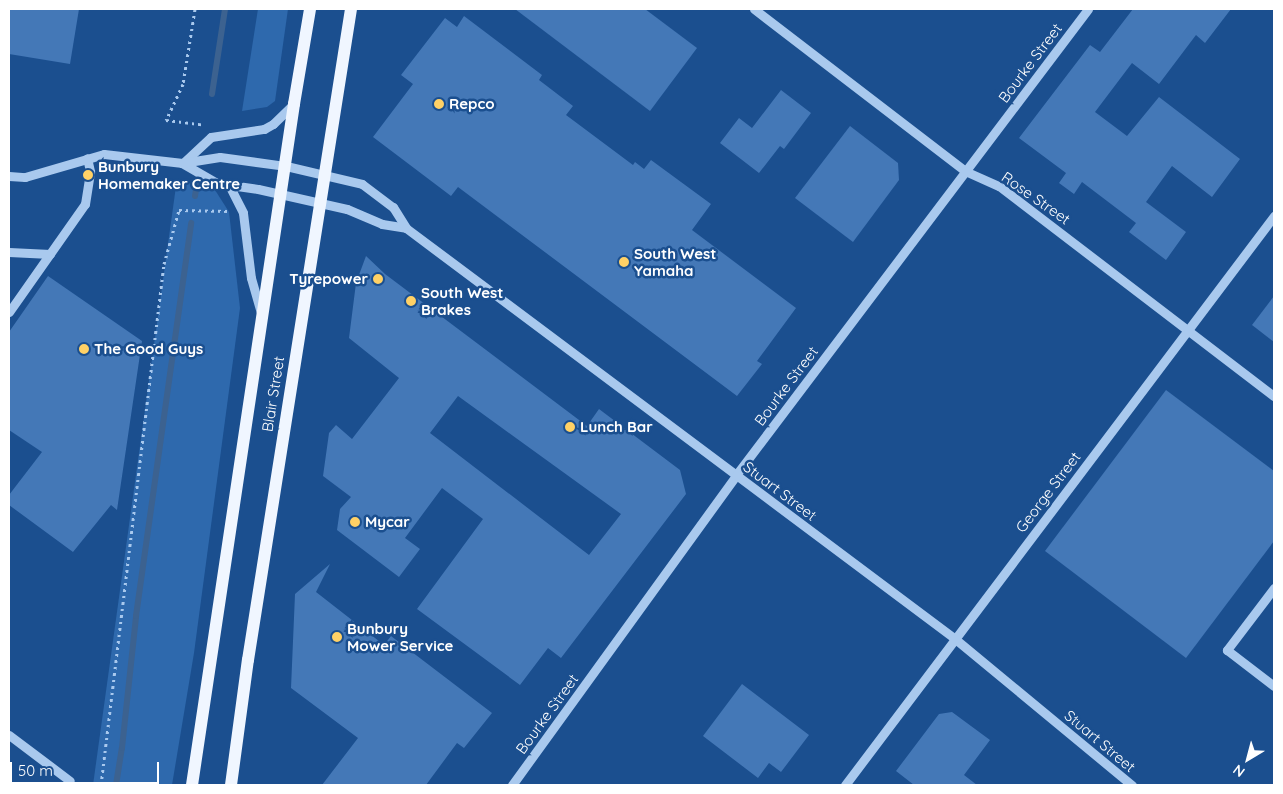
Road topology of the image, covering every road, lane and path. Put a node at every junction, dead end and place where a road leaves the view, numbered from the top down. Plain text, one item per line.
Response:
1 (195, 9) edge
2 (310, 9) edge
3 (351, 9) edge
4 (754, 9) edge
5 (1088, 9) edge
6 (294, 104) junction
7 (212, 125) dead end
8 (87, 158) junction
9 (182, 163) junction
10 (286, 166) junction
11 (965, 171) junction
12 (324, 174) junction
13 (9, 176) edge
14 (229, 185) junction
15 (282, 194) junction
16 (320, 204) junction
17 (243, 214) junction
18 (1274, 216) edge
19 (406, 228) junction
20 (9, 252) edge
21 (50, 254) junction
22 (9, 312) edge
23 (262, 318) junction
24 (1190, 329) junction
25 (1274, 396) edge
26 (736, 476) junction
27 (1274, 588) edge
28 (954, 638) junction
29 (1274, 686) edge
30 (9, 735) edge
31 (70, 781) dead end
32 (101, 785) edge
33 (192, 785) edge
34 (231, 785) edge
35 (512, 785) edge
36 (845, 785) edge
37 (1132, 785) edge

1 - 7 path
2 - 6 main road, Blair Street
3 - 12 main road, Blair Street
4 - 11 street, Rose Street
5 - 11 street, Bourke Street
6 - 9 street
6 - 10 main road, Blair Street
8 - 9 street
8 - 13 street
8 - 21 street
9 - 10 street, Stuart Street
9 - 14 street, Stuart Street
10 - 12 street, Stuart Street
10 - 15 main road, Blair Street
11 - 24 street, Rose Street
11 - 26 street, Bourke Street
12 - 16 main road, Blair Street
12 - 19 street, Stuart Street
14 - 15 street, Stuart Street
14 - 17 street
15 - 16 street, Stuart Street
15 - 23 main road, Blair Street
16 - 19 street, Stuart Street
16 - 34 main road, Blair Street
17 - 23 street
17 - 32 path
18 - 24 street, George Street
19 - 26 street, Stuart Street
20 - 21 street
21 - 22 street
23 - 33 main road, Blair Street
24 - 25 street, Rose Street
24 - 28 street, George Street
26 - 28 street, Stuart Street
26 - 35 street, Bourke Street
27 - 29 street
28 - 36 street, George Street
28 - 37 street, Stuart Street
30 - 31 street

